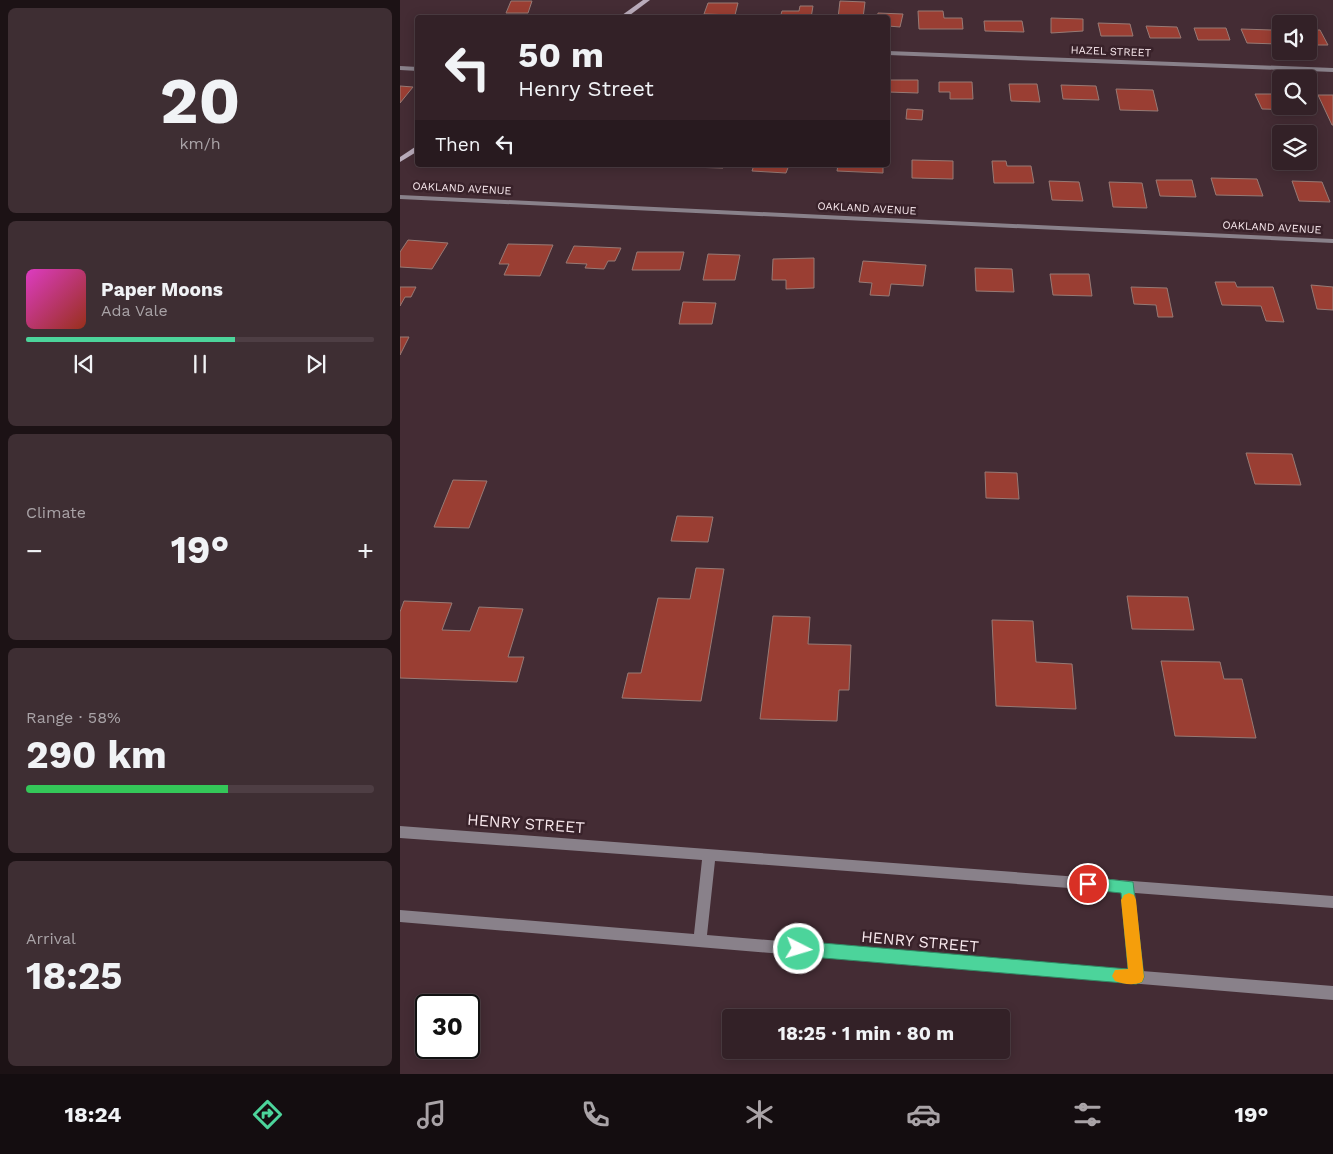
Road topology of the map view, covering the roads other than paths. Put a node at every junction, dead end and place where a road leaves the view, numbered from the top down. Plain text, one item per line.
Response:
1 (647, 0) edge
2 (625, 15) edge
3 (890, 53) edge
4 (400, 68) edge
5 (415, 68) edge
6 (1333, 70) edge
7 (415, 148) edge
8 (400, 160) edge
9 (400, 197) edge
10 (1333, 241) edge
11 (400, 832) edge
12 (709, 855) junction
13 (1128, 887) junction
14 (1333, 902) edge
15 (400, 916) edge
16 (700, 940) junction
17 (1136, 977) junction
18 (1333, 993) edge

1 - 2 main road
3 - 6 street, HAZEL STREET
4 - 5 street
7 - 8 main road
9 - 10 street, OAKLAND AVENUE
11 - 12 street, HENRY STREET
12 - 13 street, HENRY STREET
12 - 16 street
13 - 14 street, HENRY STREET
13 - 17 street
15 - 16 street, HENRY STREET
16 - 17 street, HENRY STREET
17 - 18 street, HENRY STREET

